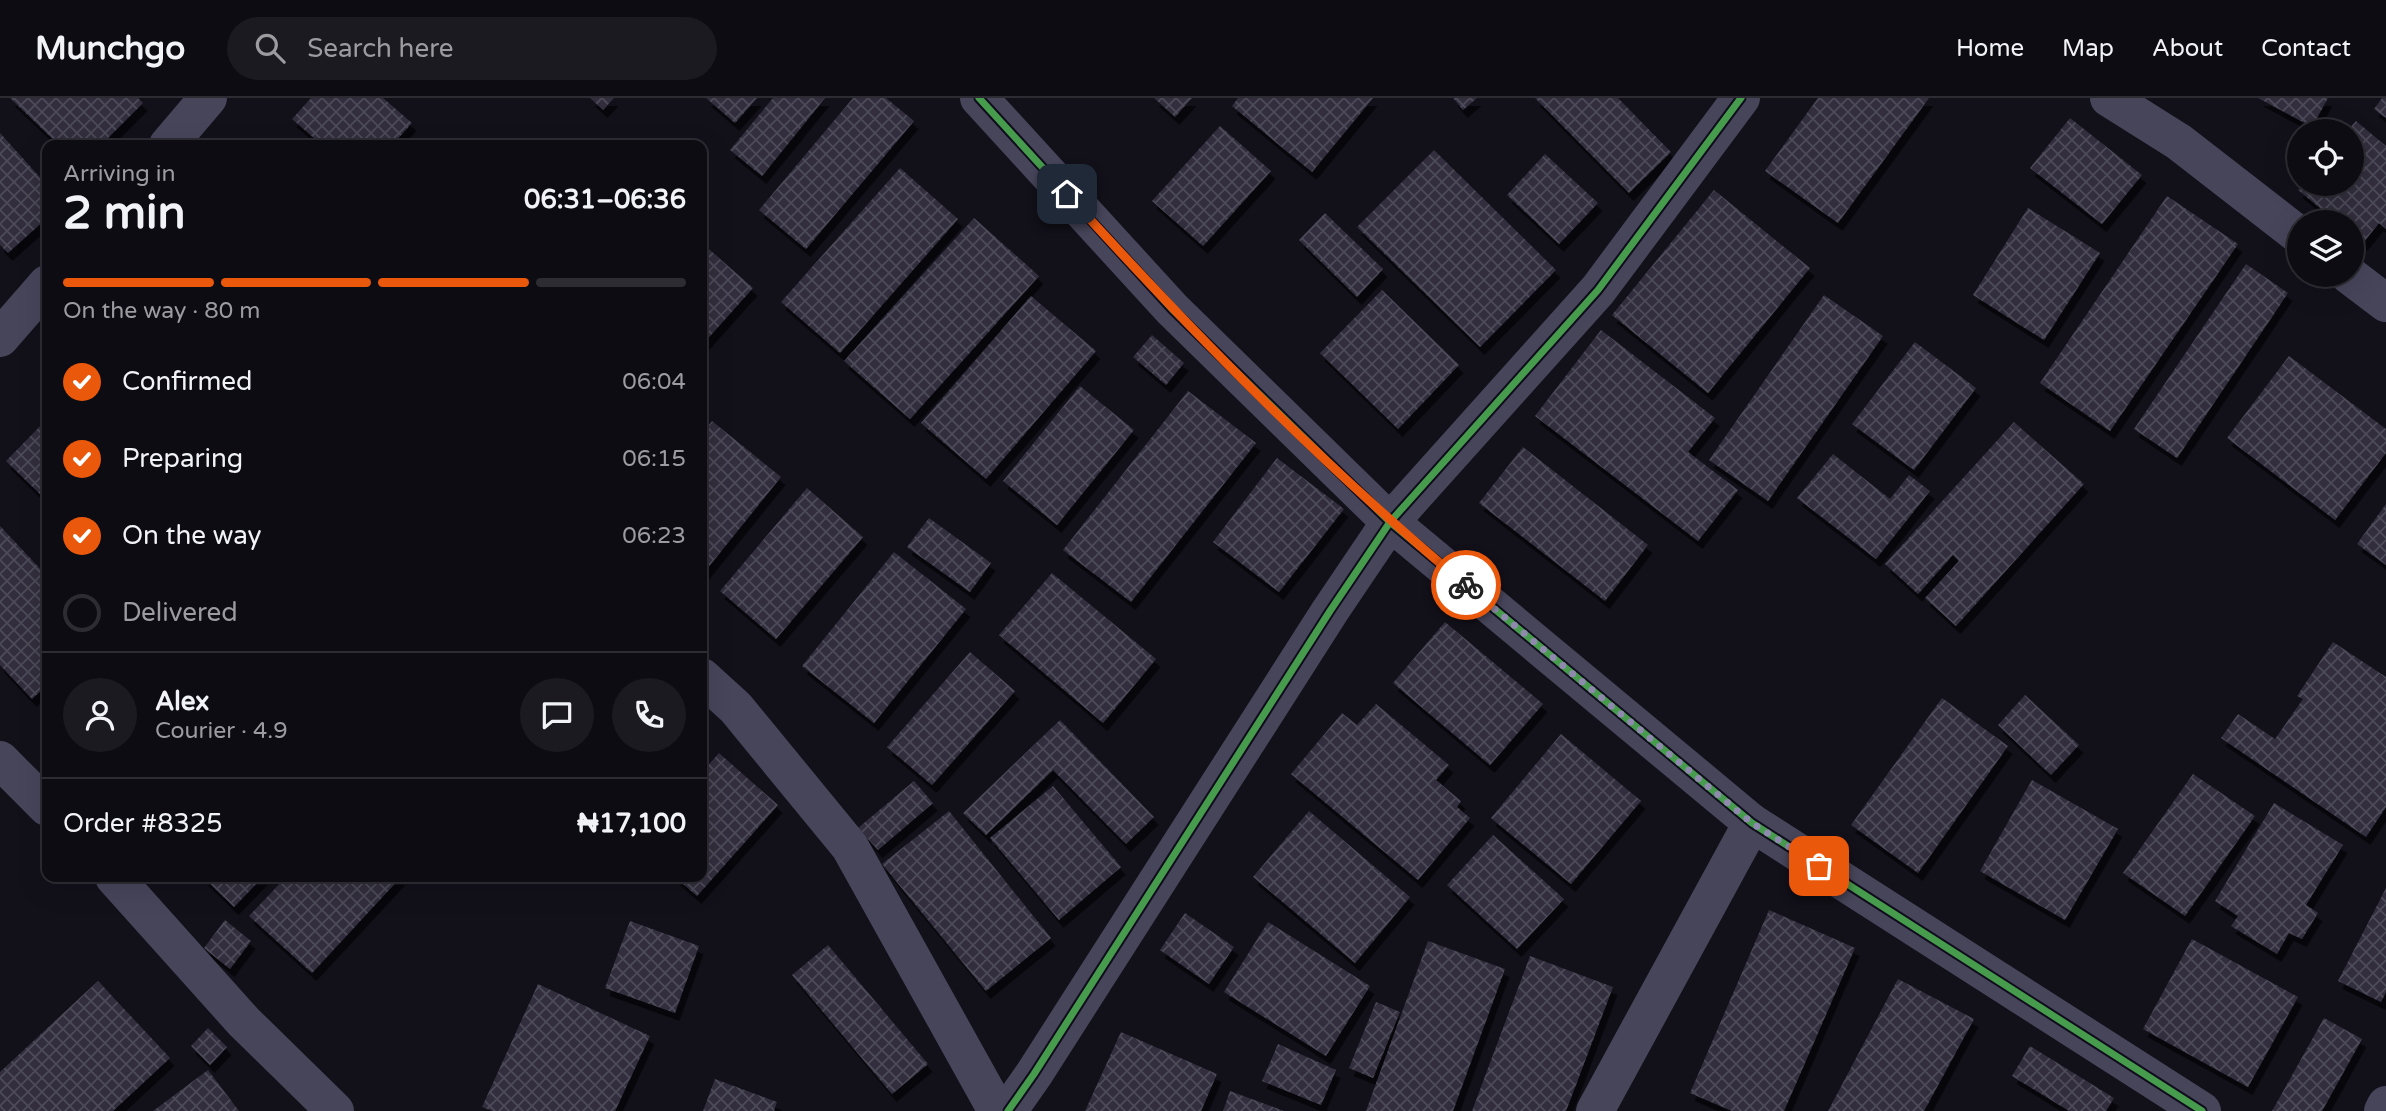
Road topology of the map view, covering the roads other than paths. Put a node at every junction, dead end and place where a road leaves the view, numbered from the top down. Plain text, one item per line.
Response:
1 (208, 98) edge
2 (979, 98) edge
3 (1741, 98) edge
4 (2109, 98) edge
5 (172, 140) edge
6 (2287, 226) edge
7 (2364, 286) edge
8 (42, 290) edge
9 (2386, 303) edge
10 (0, 338) edge
11 (1390, 522) junction
12 (707, 682) edge
13 (0, 760) edge
14 (42, 802) edge
15 (1752, 823) junction
16 (118, 882) edge
17 (2386, 1105) edge
18 (335, 1111) edge
19 (996, 1111) edge
20 (1008, 1111) edge
21 (1595, 1111) edge
22 (2202, 1111) edge
23 (2383, 1111) edge

1 - 5 street
2 - 11 street
3 - 11 street
4 - 6 street
7 - 9 street
8 - 10 street
11 - 15 street
11 - 20 street
12 - 19 street
13 - 14 street
15 - 21 street
15 - 22 street
16 - 18 street
17 - 23 street

